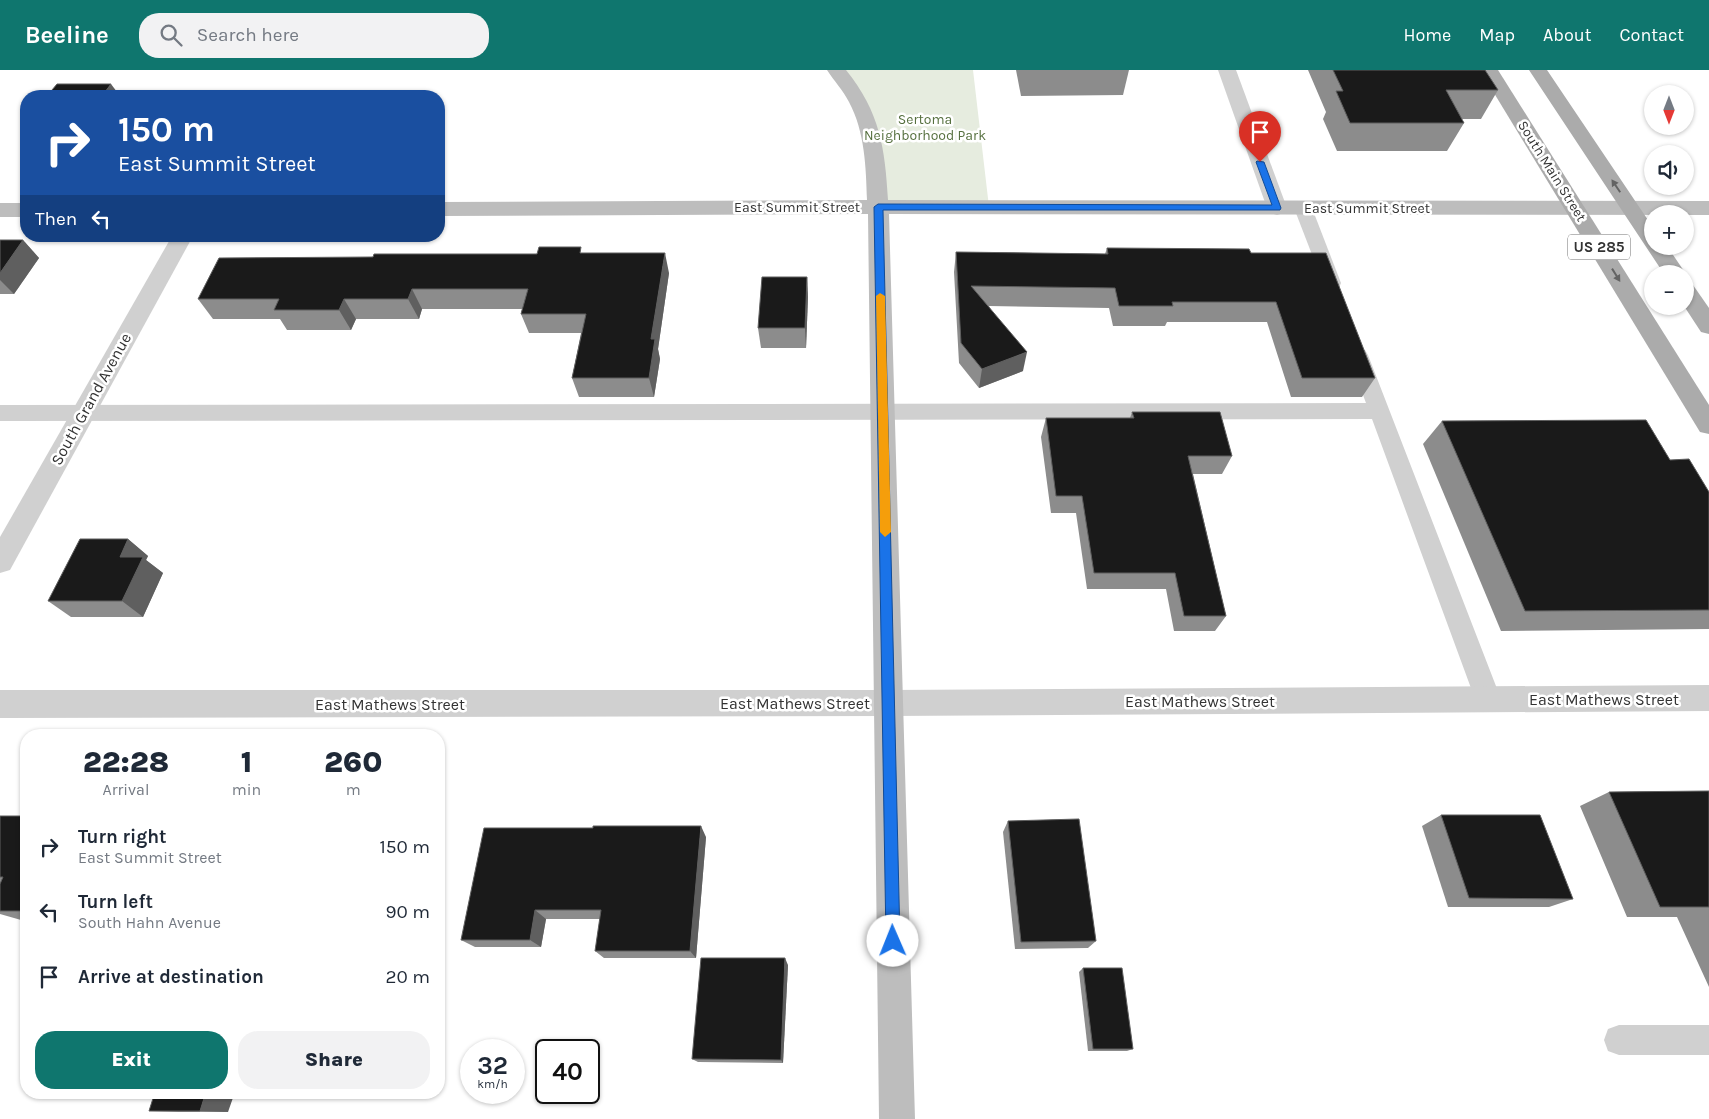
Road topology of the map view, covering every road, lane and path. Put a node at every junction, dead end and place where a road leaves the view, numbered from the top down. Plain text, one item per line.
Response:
1 (836, 70) edge
2 (1227, 70) edge
3 (1489, 70) edge
4 (1538, 70) edge
5 (878, 207) junction
6 (1574, 207) junction
7 (1277, 208) junction
8 (1303, 208) junction
9 (1631, 208) junction
10 (1709, 208) edge
11 (445, 209) edge
12 (0, 210) edge
13 (20, 210) edge
14 (1644, 228) edge
15 (180, 242) edge
16 (1338, 300) edge
17 (1694, 304) edge
18 (1709, 326) edge
19 (1352, 337) edge
20 (1379, 410) junction
21 (84, 412) junction
22 (883, 412) junction
23 (0, 413) edge
24 (1709, 425) edge
25 (0, 562) edge
26 (1709, 698) edge
27 (1488, 700) junction
28 (889, 703) junction
29 (0, 704) edge
30 (1618, 1040) dead end
31 (1709, 1040) edge
32 (896, 1119) edge

1 - 5 street
2 - 7 street
3 - 6 main road, South Main Street / US 285
9 -> 4 main road, US 285
5 - 7 street, East Summit Street
5 - 11 street, East Summit Street
5 - 22 street
6 - 8 street, East Summit Street
6 - 9 street, East Summit Street
6 -> 24 main road, South Main Street / US 285
7 - 8 street, East Summit Street
8 - 16 lane
9 - 10 street, East Summit Street
9 - 14 main road, US 285
12 - 13 street
15 - 21 street, South Grand Avenue
17 - 18 main road
19 - 20 lane
20 - 22 lane
20 - 27 lane
21 - 22 lane
21 - 23 lane
21 - 25 street, South Grand Avenue
22 - 28 street
26 - 27 street, East Mathews Street
27 - 28 street, East Mathews Street
28 - 29 street, East Mathews Street
28 - 32 street
30 - 31 lane

